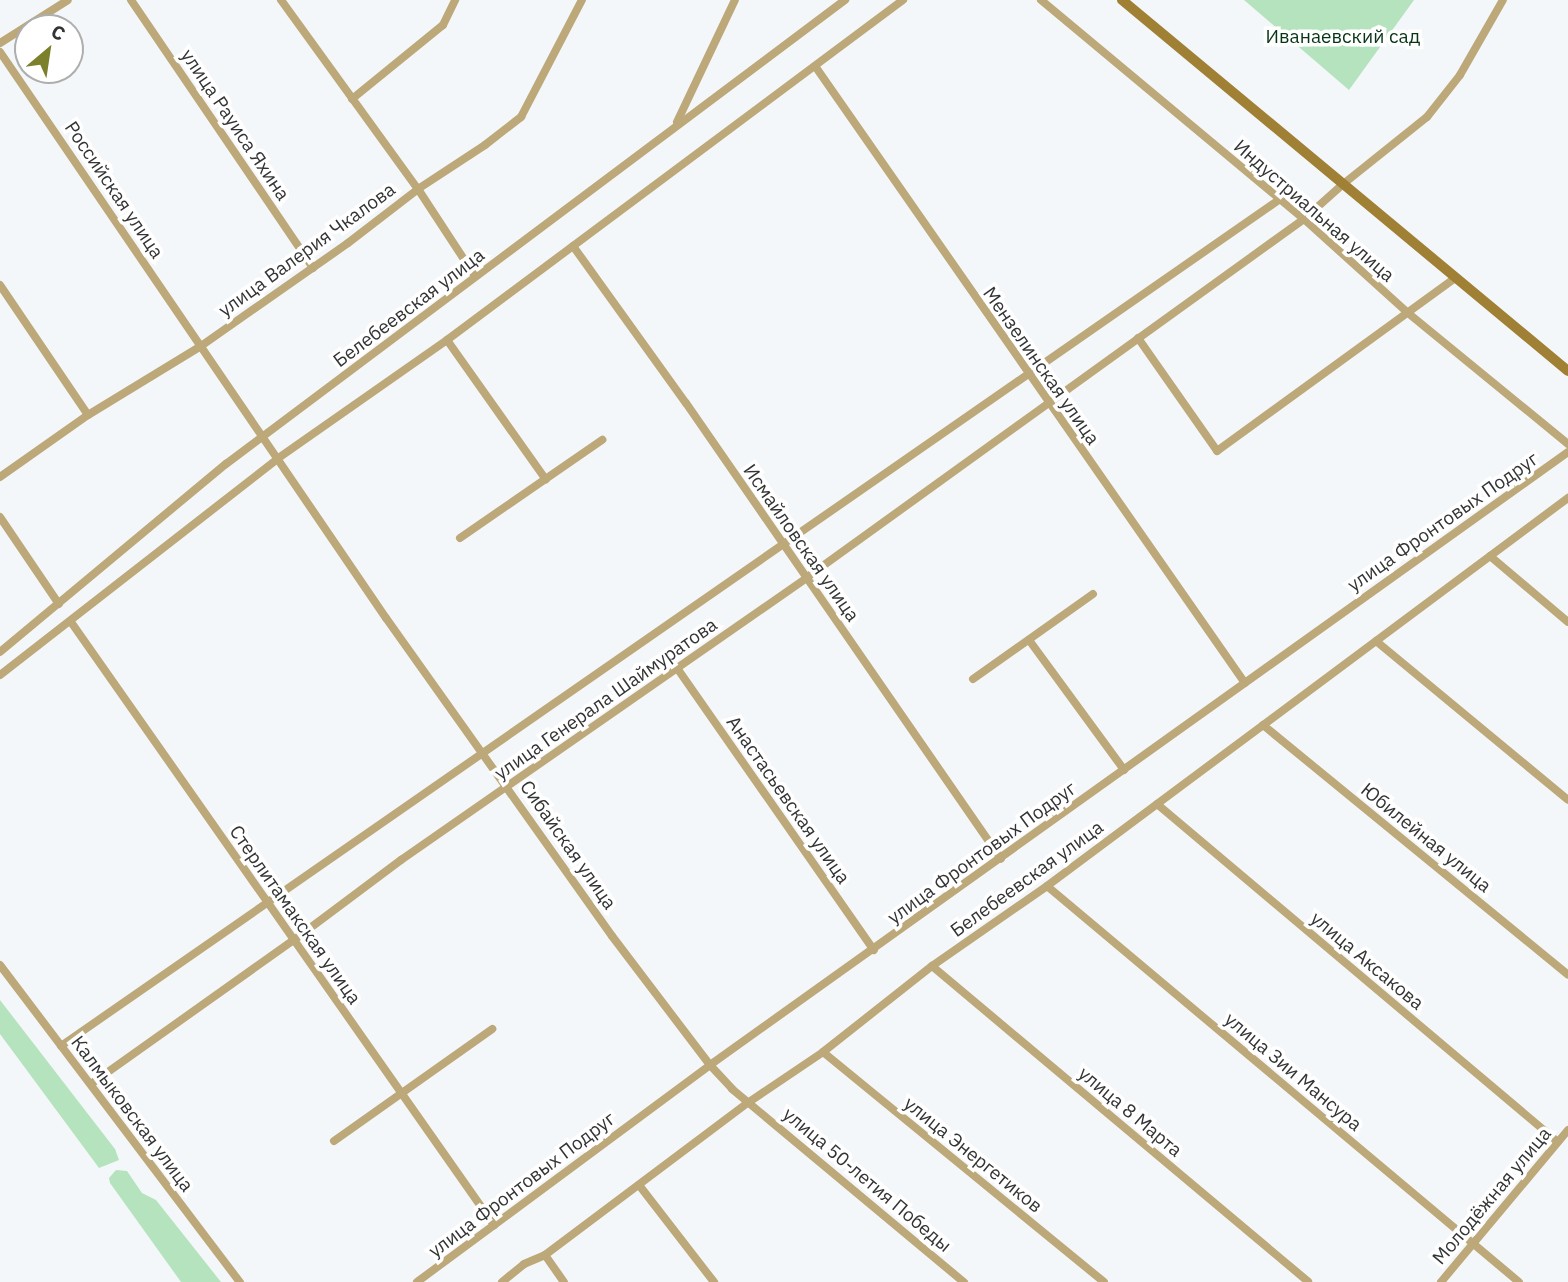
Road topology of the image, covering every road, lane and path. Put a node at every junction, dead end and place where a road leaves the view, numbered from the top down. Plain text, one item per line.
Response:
1 (68, 0) edge
2 (131, 0) edge
3 (281, 0) edge
4 (455, 0) edge
5 (582, 0) edge
6 (735, 0) edge
7 (845, 0) edge
8 (903, 0) edge
9 (1041, 0) edge
10 (1122, 0) edge
11 (1503, 0) edge
12 (0, 43) edge
13 (0, 52) edge
14 (815, 66) junction
15 (352, 99) junction
16 (676, 125) junction
17 (1342, 185) junction
18 (418, 189) junction
19 (1279, 199) junction
20 (1304, 219) junction
21 (573, 246) junction
22 (313, 268) junction
23 (475, 276) junction
24 (1455, 278) junction
25 (0, 285) edge
26 (1408, 313) junction
27 (1138, 338) junction
28 (447, 340) junction
29 (201, 346) junction
30 (1568, 371) edge
31 (1027, 374) junction
32 (1048, 403) junction
33 (88, 415) junction
34 (265, 438) junction
35 (602, 440) dead end
36 (1568, 444) edge
37 (1568, 452) edge
38 (277, 459) junction
39 (0, 477) edge
40 (545, 480) junction
41 (1568, 498) edge
42 (0, 517) edge
43 (460, 538) dead end
44 (783, 547) junction
45 (1490, 556) junction
46 (806, 578) junction
47 (1093, 594) dead end
48 (59, 604) junction
49 (71, 622) junction
50 (1568, 622) edge
51 (1029, 640) junction
52 (1376, 641) junction
53 (0, 652) edge
54 (677, 668) junction
55 (0, 675) edge
56 (973, 679) dead end
57 (1245, 683) junction
58 (1264, 725) junction
59 (484, 755) junction
60 (1124, 769) junction
61 (509, 787) junction
62 (1568, 800) edge
63 (1157, 804) junction
64 (1001, 859) junction
65 (1047, 886) junction
66 (268, 902) junction
67 (294, 940) junction
68 (874, 950) junction
69 (0, 965) edge
70 (932, 966) junction
71 (1568, 975) edge
72 (492, 1029) dead end
73 (61, 1046) junction
74 (823, 1052) junction
75 (710, 1065) junction
76 (90, 1084) junction
77 (401, 1092) junction
78 (749, 1102) junction
79 (1568, 1130) edge
80 (334, 1141) dead end
81 (1558, 1142) junction
82 (639, 1185) junction
83 (494, 1225) junction
84 (1474, 1243) junction
85 (545, 1255) junction
86 (240, 1282) edge
87 (417, 1282) edge
88 (502, 1282) edge
89 (564, 1282) edge
90 (714, 1282) edge
91 (964, 1282) edge
92 (1104, 1282) edge
93 (1308, 1282) edge
94 (1441, 1282) edge
95 (1519, 1282) edge

1 - 12 street
2 - 22 street, улица Рауиса Яхина
3 - 15 street
4 - 15 street
5 - 18 street, улица Валерия Чкалова
6 - 16 street
7 - 16 street, Белебеевская улица
8 - 14 street
9 - 19 street, Индустриальная улица
10 - 17 street
11 - 17 street, улица Генерала Шаймуратова
13 - 29 street, Российская улица
14 - 21 street
14 - 31 street, Мензелинская улица
15 - 18 street
16 - 23 street, Белебеевская улица
17 - 20 street, улица Генерала Шаймуратова
17 - 24 street
18 - 22 street, улица Валерия Чкалова
18 - 23 street
19 - 20 street, Индустриальная улица
19 - 31 street
20 - 26 street, Индустриальная улица
20 - 27 street, улица Генерала Шаймуратова
21 - 28 street
21 - 44 street, Исмайловская улица
22 - 29 street, улица Валерия Чкалова
23 - 34 street, Белебеевская улица
24 - 26 street
24 - 30 street
25 - 33 street
26 - 27 street
26 - 36 street, Индустриальная улица
27 - 32 street, улица Генерала Шаймуратова
28 - 38 street
28 - 40 street
29 - 33 street, улица Валерия Чкалова
29 - 34 street, Российская улица
31 - 32 street, Мензелинская улица
31 - 44 street
32 - 46 street, улица Генерала Шаймуратова
32 - 57 street, Мензелинская улица
33 - 39 street, улица Валерия Чкалова
34 - 38 street, Сибайская улица
34 - 48 street, Белебеевская улица
35 - 40 street
37 - 57 street, улица Фронтовых Подруг
38 - 49 street
38 - 59 street, Сибайская улица
40 - 43 street
41 - 45 street, Белебеевская улица
42 - 48 street
44 - 46 street, Исмайловская улица
44 - 59 street
45 - 50 street
45 - 52 street, Белебеевская улица
46 - 54 street, улица Генерала Шаймуратова
46 - 64 street, Исмайловская улица
47 - 51 street
48 - 53 street, Белебеевская улица
49 - 55 street
49 - 66 street, Стерлитамакская улица
51 - 56 street
51 - 60 street
52 - 58 street, Белебеевская улица
52 - 62 street
54 - 61 street, улица Генерала Шаймуратова
54 - 68 street, Анастасьевская улица
57 - 60 street, улица Фронтовых Подруг
58 - 63 street, Белебеевская улица
58 - 71 street, Юбилейная улица
59 - 61 street, Сибайская улица
59 - 66 street
60 - 64 street, улица Фронтовых Подруг
61 - 67 street, улица Генерала Шаймуратова
61 - 75 street, Сибайская улица
63 - 65 street, Белебеевская улица
63 - 81 street, улица Аксакова
64 - 68 street, улица Фронтовых Подруг
65 - 70 street, Белебеевская улица
65 - 84 street, улица Зии Мансура
66 - 67 street, Стерлитамакская улица
66 - 73 street
67 - 76 street, улица Генерала Шаймуратова
67 - 77 street, Стерлитамакская улица
68 - 75 street, улица Фронтовых Подруг
69 - 73 street, Калмыковская улица
70 - 74 street, Белебеевская улица
70 - 93 street, улица 8 Марта
72 - 77 street
73 - 76 street, Калмыковская улица
74 - 78 street, Белебеевская улица
74 - 92 street, улица Энергетиков
75 - 78 street, Сибайская улица
75 - 83 street, улица Фронтовых Подруг
76 - 86 street, Калмыковская улица
77 - 80 street
77 - 83 street, Стерлитамакская улица
78 - 82 street, Белебеевская улица
78 - 91 street, улица 50-летия Победы
79 - 81 street, Молодёжная улица
81 - 84 street, Молодёжная улица
82 - 85 street, Белебеевская улица
82 - 90 street
83 - 87 street, улица Фронтовых Подруг
84 - 94 street, Молодёжная улица
84 - 95 street, улица Зии Мансура
85 - 88 street, Белебеевская улица
85 - 89 street

